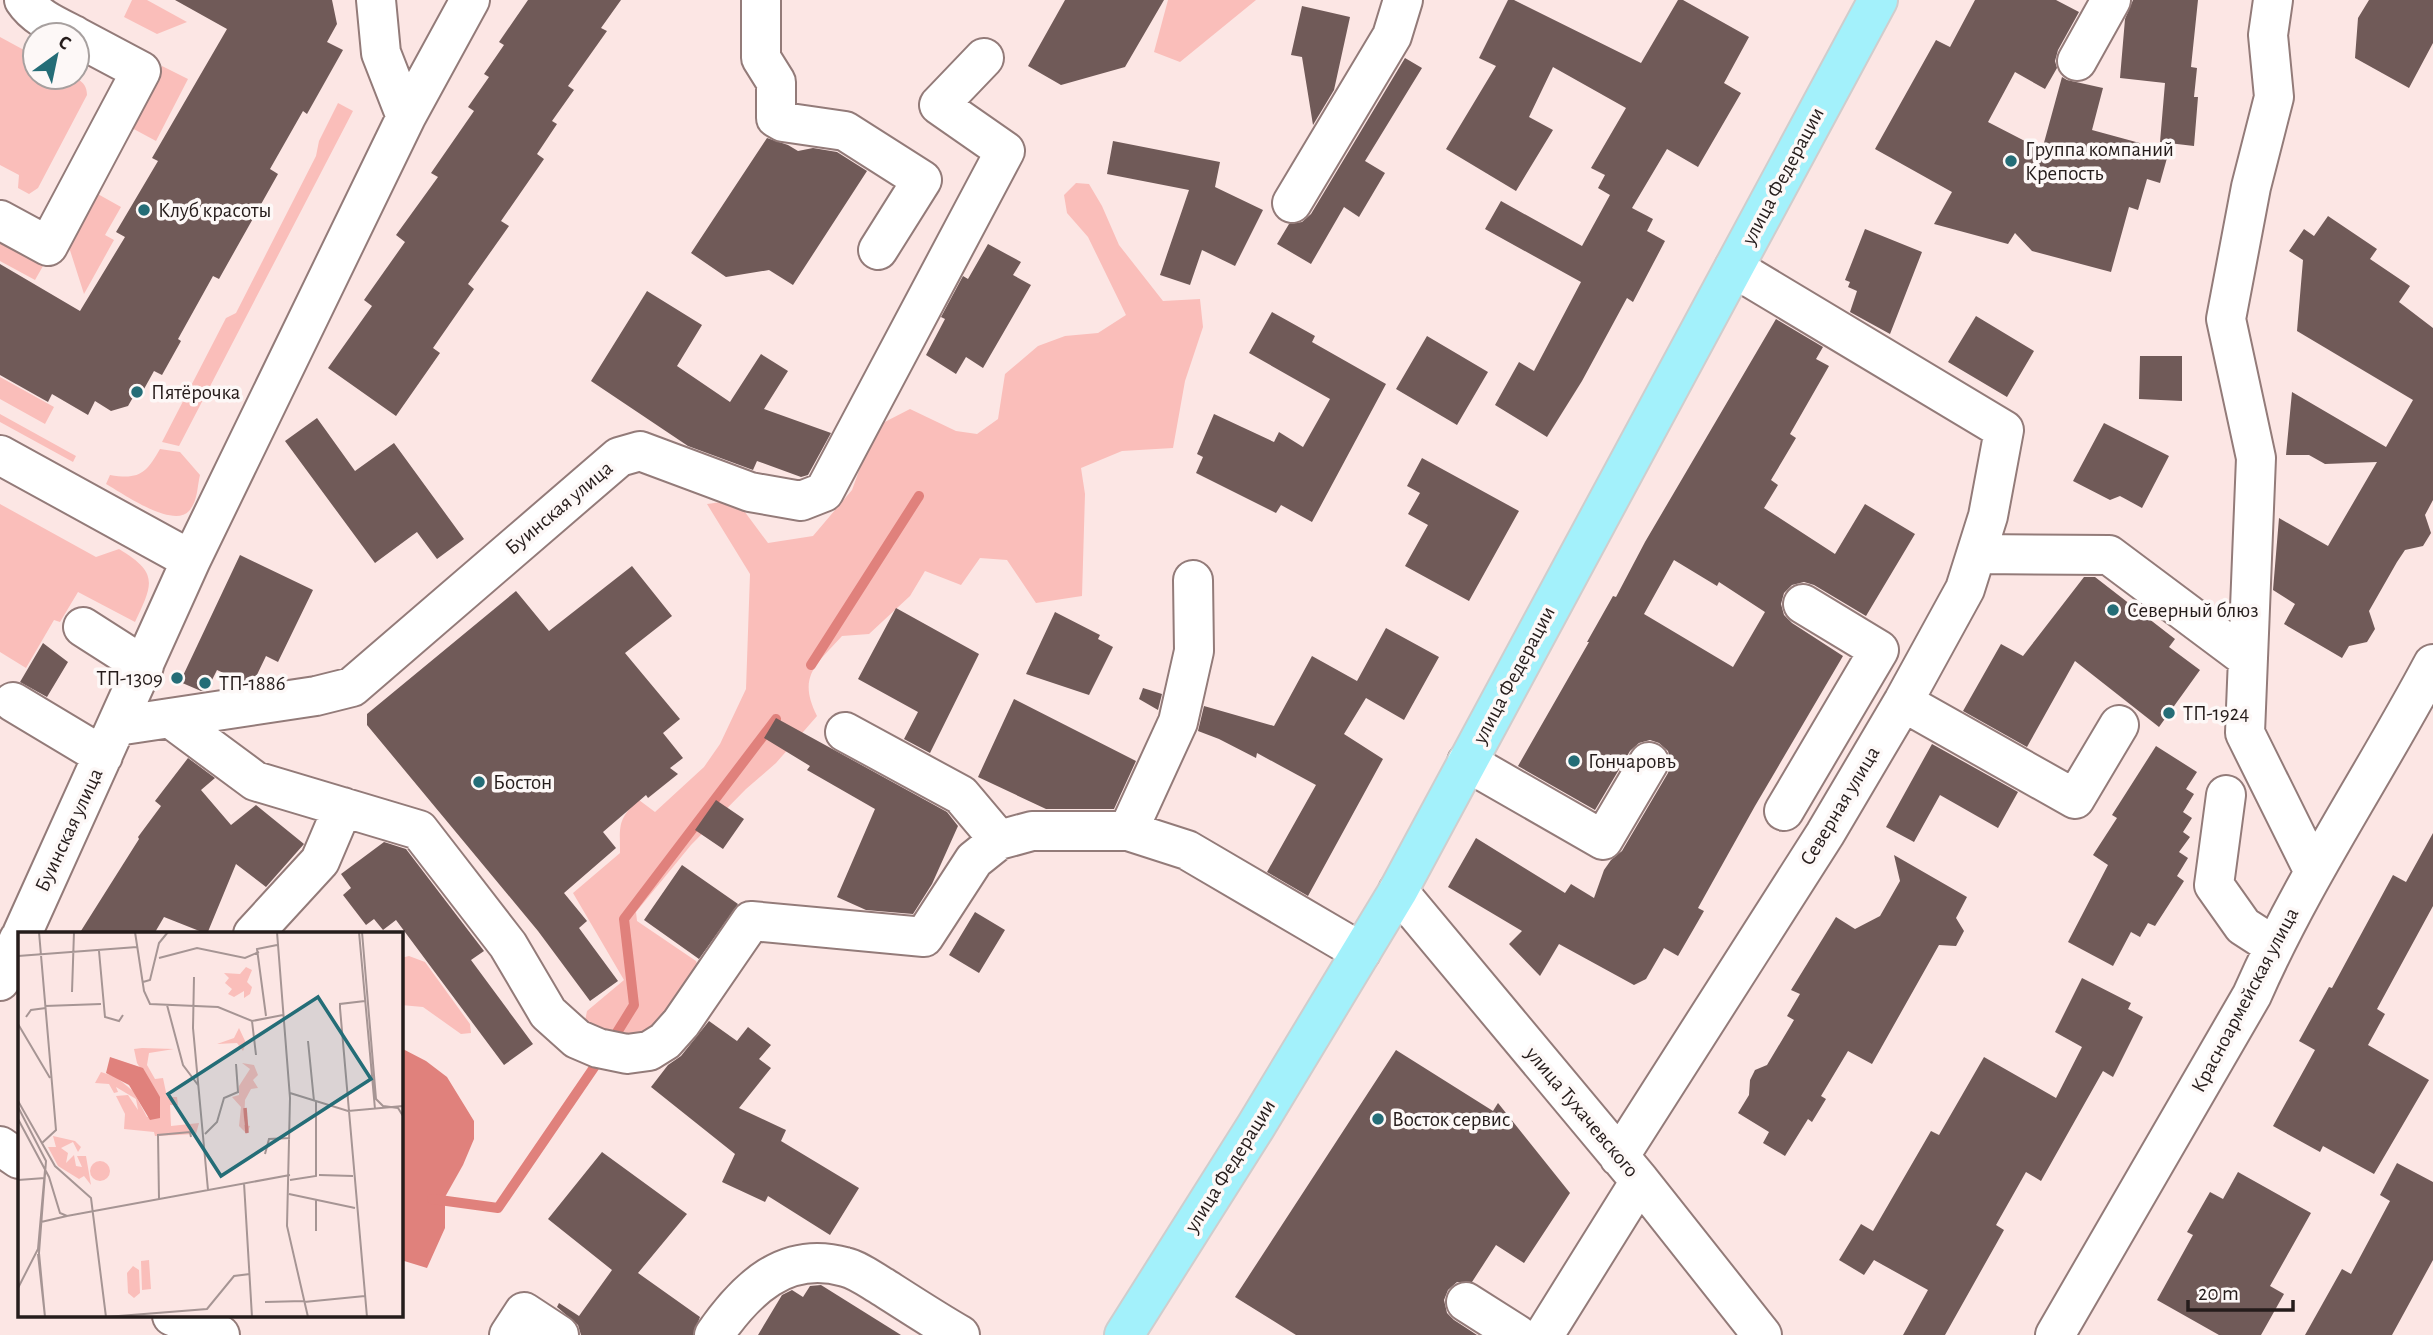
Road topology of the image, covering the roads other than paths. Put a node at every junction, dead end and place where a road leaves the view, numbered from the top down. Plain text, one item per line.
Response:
1 (24, 0) edge
2 (376, 0) edge
3 (470, 0) edge
4 (761, 0) edge
5 (1403, 0) edge
6 (1878, 0) edge
7 (2111, 0) edge
8 (2273, 0) edge
9 (47, 21) edge
10 (91, 44) edge
11 (984, 58) dead end
12 (2077, 61) dead end
13 (406, 117) junction
14 (1292, 203) dead end
15 (0, 220) edge
16 (878, 250) dead end
17 (1734, 268) junction
18 (0, 455) edge
19 (1976, 554) junction
20 (191, 560) junction
21 (1193, 580) dead end
22 (1803, 604) dead end
23 (83, 627) dead end
24 (2248, 659) junction
25 (2433, 664) edge
26 (144, 666) junction
27 (13, 702) dead end
28 (1903, 702) junction
29 (170, 718) junction
30 (2119, 725) dead end
31 (845, 732) dead end
32 (1830, 732) junction
33 (110, 741) junction
34 (1871, 756) junction
35 (1467, 762) junction
36 (1649, 762) dead end
37 (2226, 795) dead end
38 (344, 807) junction
39 (1784, 811) dead end
40 (1128, 831) junction
41 (999, 840) junction
42 (2314, 872) junction
43 (1398, 891) junction
44 (23, 932) edge
45 (255, 932) edge
46 (18, 941) edge
47 (2274, 946) junction
48 (1362, 952) junction
49 (0, 981) edge
50 (0, 1146) edge
51 (18, 1158) edge
52 (1629, 1169) junction
53 (1466, 1302) dead end
54 (177, 1318) edge
55 (947, 1332) edge
56 (220, 1335) edge
57 (509, 1335) edge
58 (559, 1335) edge
59 (714, 1335) edge
60 (1124, 1335) edge
61 (1518, 1335) edge
62 (1544, 1335) edge
63 (1762, 1335) edge
64 (2055, 1335) edge

1 - 9 street
2 - 13 street
3 - 13 street, Буинская улица
4 - 16 street
5 - 14 street
6 - 17 main road, улица Федерации
7 - 12 street
8 - 24 street
10 - 15 street
11 - 29 street, Буинская улица
13 - 20 street, Буинская улица
17 - 19 street, Северная улица
17 - 35 main road, улица Федерации
18 - 20 street
19 - 24 street
19 - 28 street, Северная улица
20 - 26 street, Буинская улица
21 - 40 street
22 - 32 street
23 - 26 street
24 - 42 street
25 - 42 street, Красноармейская улица
26 - 33 street, Буинская улица
27 - 33 street
28 - 30 street
28 - 34 street, Северная улица
29 - 33 street, Буинская улица
29 - 38 street
31 - 41 street
32 - 34 street
32 - 39 street
33 - 44 street, Буинская улица
34 - 52 street, Северная улица
35 - 36 street
35 - 43 main road, улица Федерации
37 - 47 street
38 - 41 street
38 - 45 street
40 - 41 street
40 - 48 street
42 - 47 street, Красноармейская улица
43 - 48 main road, улица Федерации
43 - 52 street, улица Тухачевского
46 - 49 street
47 - 64 street, Красноармейская улица
48 - 60 main road, улица Федерации
50 - 51 street
52 - 62 street, Северная улица
52 - 63 street, улица Тухачевского
53 - 61 street
54 - 56 street
55 - 59 street
57 - 58 street

